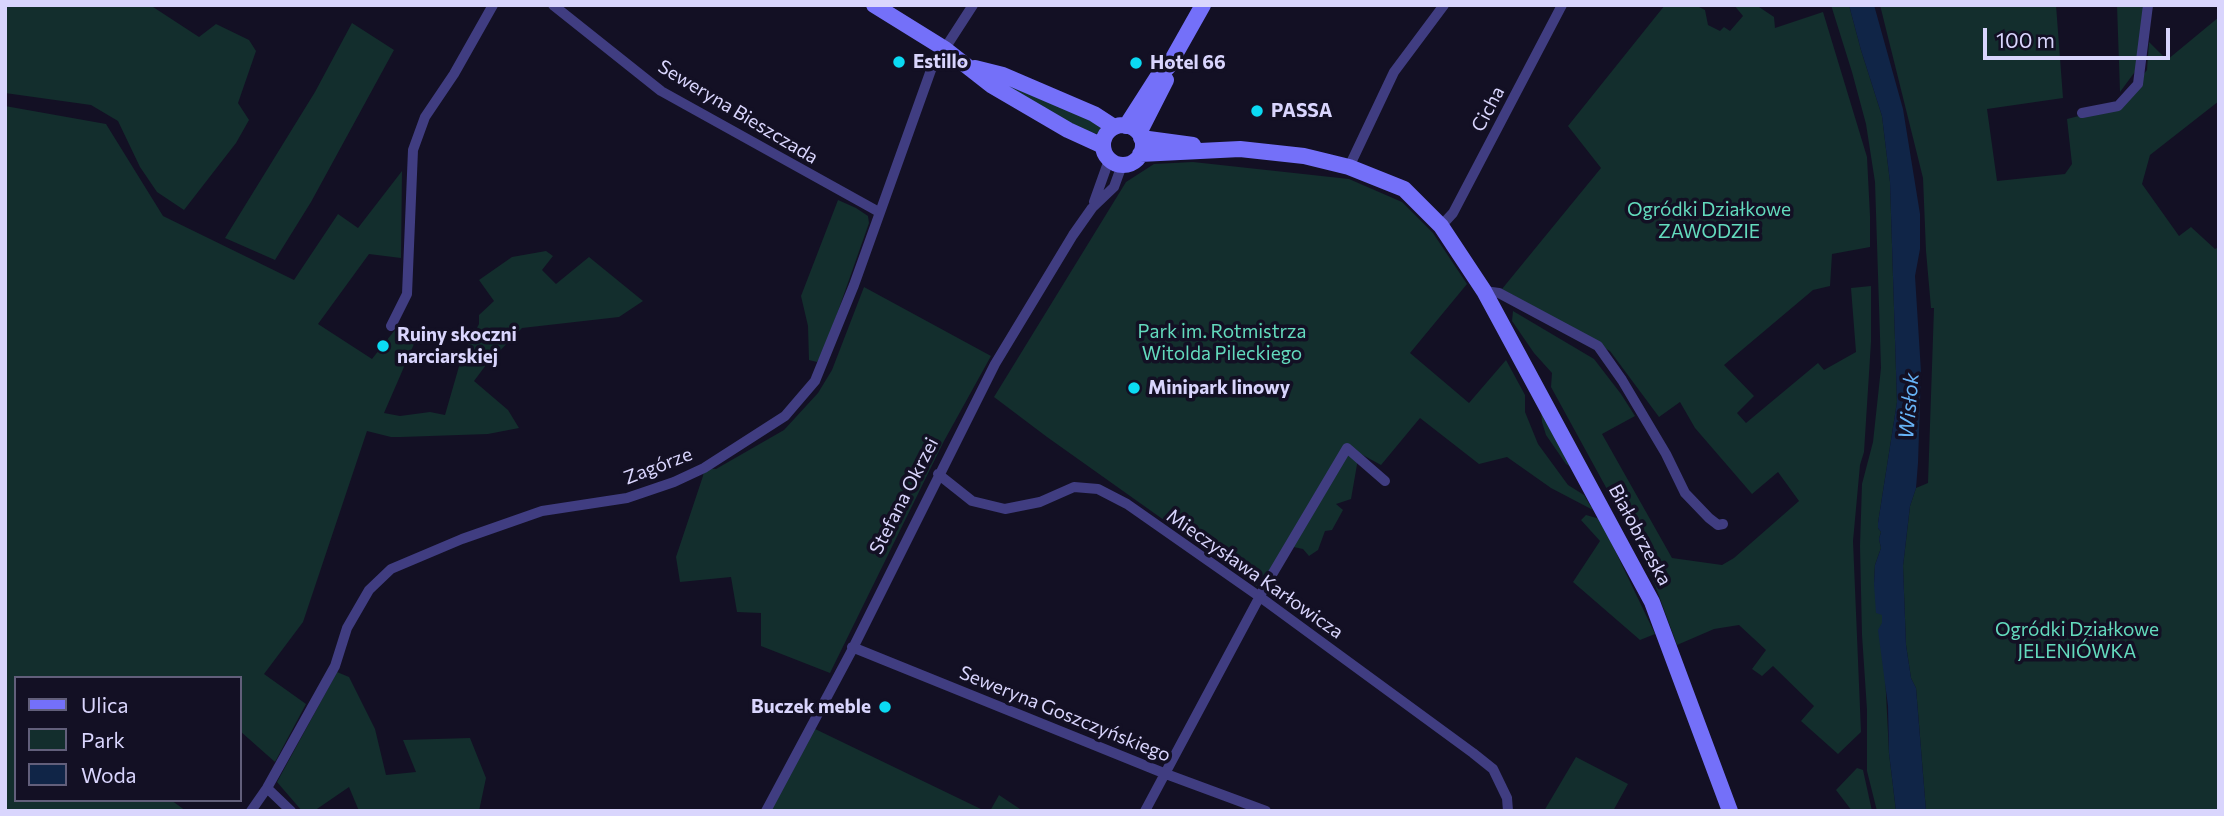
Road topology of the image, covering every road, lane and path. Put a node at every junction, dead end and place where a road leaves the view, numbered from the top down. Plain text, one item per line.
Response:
1 (493, 5) edge
2 (553, 5) edge
3 (874, 5) edge
4 (973, 5) edge
5 (1203, 5) edge
6 (1444, 5) edge
7 (1562, 5) edge
8 (2148, 5) edge
9 (945, 49) junction
10 (970, 66) junction
11 (1168, 67) junction
12 (1151, 112) junction
13 (2082, 113) dead end
14 (1132, 136) junction
15 (1166, 141) junction
16 (1216, 150) junction
17 (1111, 157) junction
18 (1349, 167) junction
19 (879, 212) junction
20 (1441, 226) junction
21 (1484, 291) junction
22 (391, 326) dead end
23 (938, 474) junction
24 (1385, 481) dead end
25 (1723, 524) dead end
26 (1260, 597) junction
27 (852, 647) junction
28 (1166, 774) junction
29 (267, 788) junction
30 (251, 811) edge
31 (291, 811) edge
32 (766, 811) edge
33 (1145, 811) edge
34 (1266, 811) edge
35 (1508, 811) edge
36 (1730, 811) edge

1 - 22 street
2 - 19 street, Seweryna Bieszczada
3 - 9 street
4 - 9 street, Zagórze
5 - 11 street
6 - 18 street
7 - 20 street, Cicha
8 - 13 street
9 - 10 street
9 - 19 street, Zagórze
10 - 14 street
10 - 17 street
11 - 12 street
11 - 14 street
12 - 14 street
12 - 15 street
14 - 15 street, Białobrzeska
14 - 16 street, Białobrzeska
14 - 17 street
14 - 17 street
15 - 16 street, Białobrzeska
16 - 18 street, Białobrzeska
17 - 23 street, Stefana Okrzei
18 - 20 street, Białobrzeska
19 - 29 street, Zagórze
20 - 21 street, Białobrzeska
21 - 25 street
21 - 36 street, Białobrzeska
23 - 26 street, Mieczysława Karłowicza
23 - 27 street, Stefana Okrzei
24 - 26 street
26 - 28 street
26 - 35 street, Mieczysława Karłowicza
27 - 28 street, Seweryna Goszczyńskiego
27 - 32 street, Stefana Okrzei
28 - 33 street
28 - 34 street, Seweryna Goszczyńskiego
29 - 30 street, Zagórze
29 - 31 street

